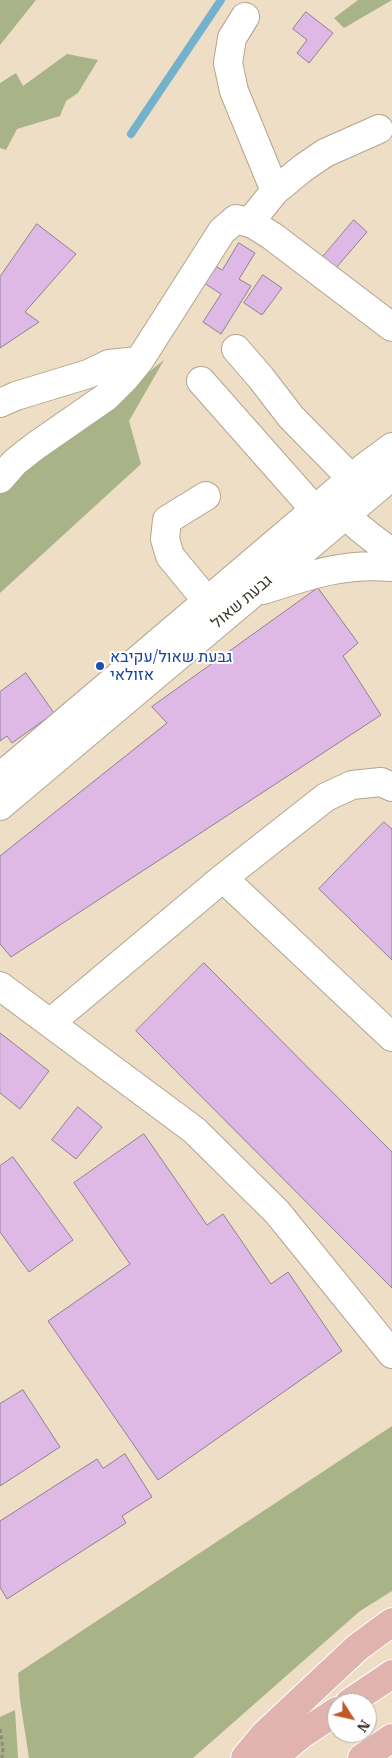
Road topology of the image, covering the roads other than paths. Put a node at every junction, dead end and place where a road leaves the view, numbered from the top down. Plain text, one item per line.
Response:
1 (245, 17) dead end
2 (379, 129) dead end
3 (275, 191) junction
4 (249, 223) junction
5 (392, 327) edge
6 (236, 349) dead end
7 (139, 361) junction
8 (202, 381) dead end
9 (0, 403) edge
10 (392, 447) edge
11 (392, 476) edge
12 (0, 479) edge
13 (352, 479) junction
14 (206, 496) dead end
15 (330, 507) junction
16 (392, 552) edge
17 (392, 567) edge
18 (250, 595) junction
19 (207, 601) junction
20 (0, 776) edge
21 (392, 787) edge
22 (0, 806) edge
23 (223, 878) junction
24 (0, 986) edge
25 (50, 1023) junction
26 (392, 1038) edge
27 (392, 1354) edge
28 (392, 1622) edge
29 (392, 1674) edge
30 (364, 1693) edge
31 (327, 1718) edge
32 (392, 1738) edge
33 (245, 1758) edge
34 (273, 1758) edge
35 (362, 1758) edge

1 - 3 street
2 - 3 street
3 - 4 street
4 - 5 street
4 - 7 street
6 - 13 street
7 - 9 street
7 - 12 street
8 - 15 street
10 - 13 street, גבעת שאול
11 - 15 street, גבעת שאול
13 - 15 street, גבעת שאול
14 - 19 street
15 - 16 street
15 - 18 street, גבעת שאול
15 - 19 street, גבעת שאול
17 - 18 street
18 - 22 street, גבעת שאול
19 - 20 street, גבעת שאול
21 - 23 street
23 - 25 street
23 - 26 street
24 - 25 street
25 - 27 street
28 - 33 main road
29 - 30 main road
31 - 34 main road
32 - 35 main road

